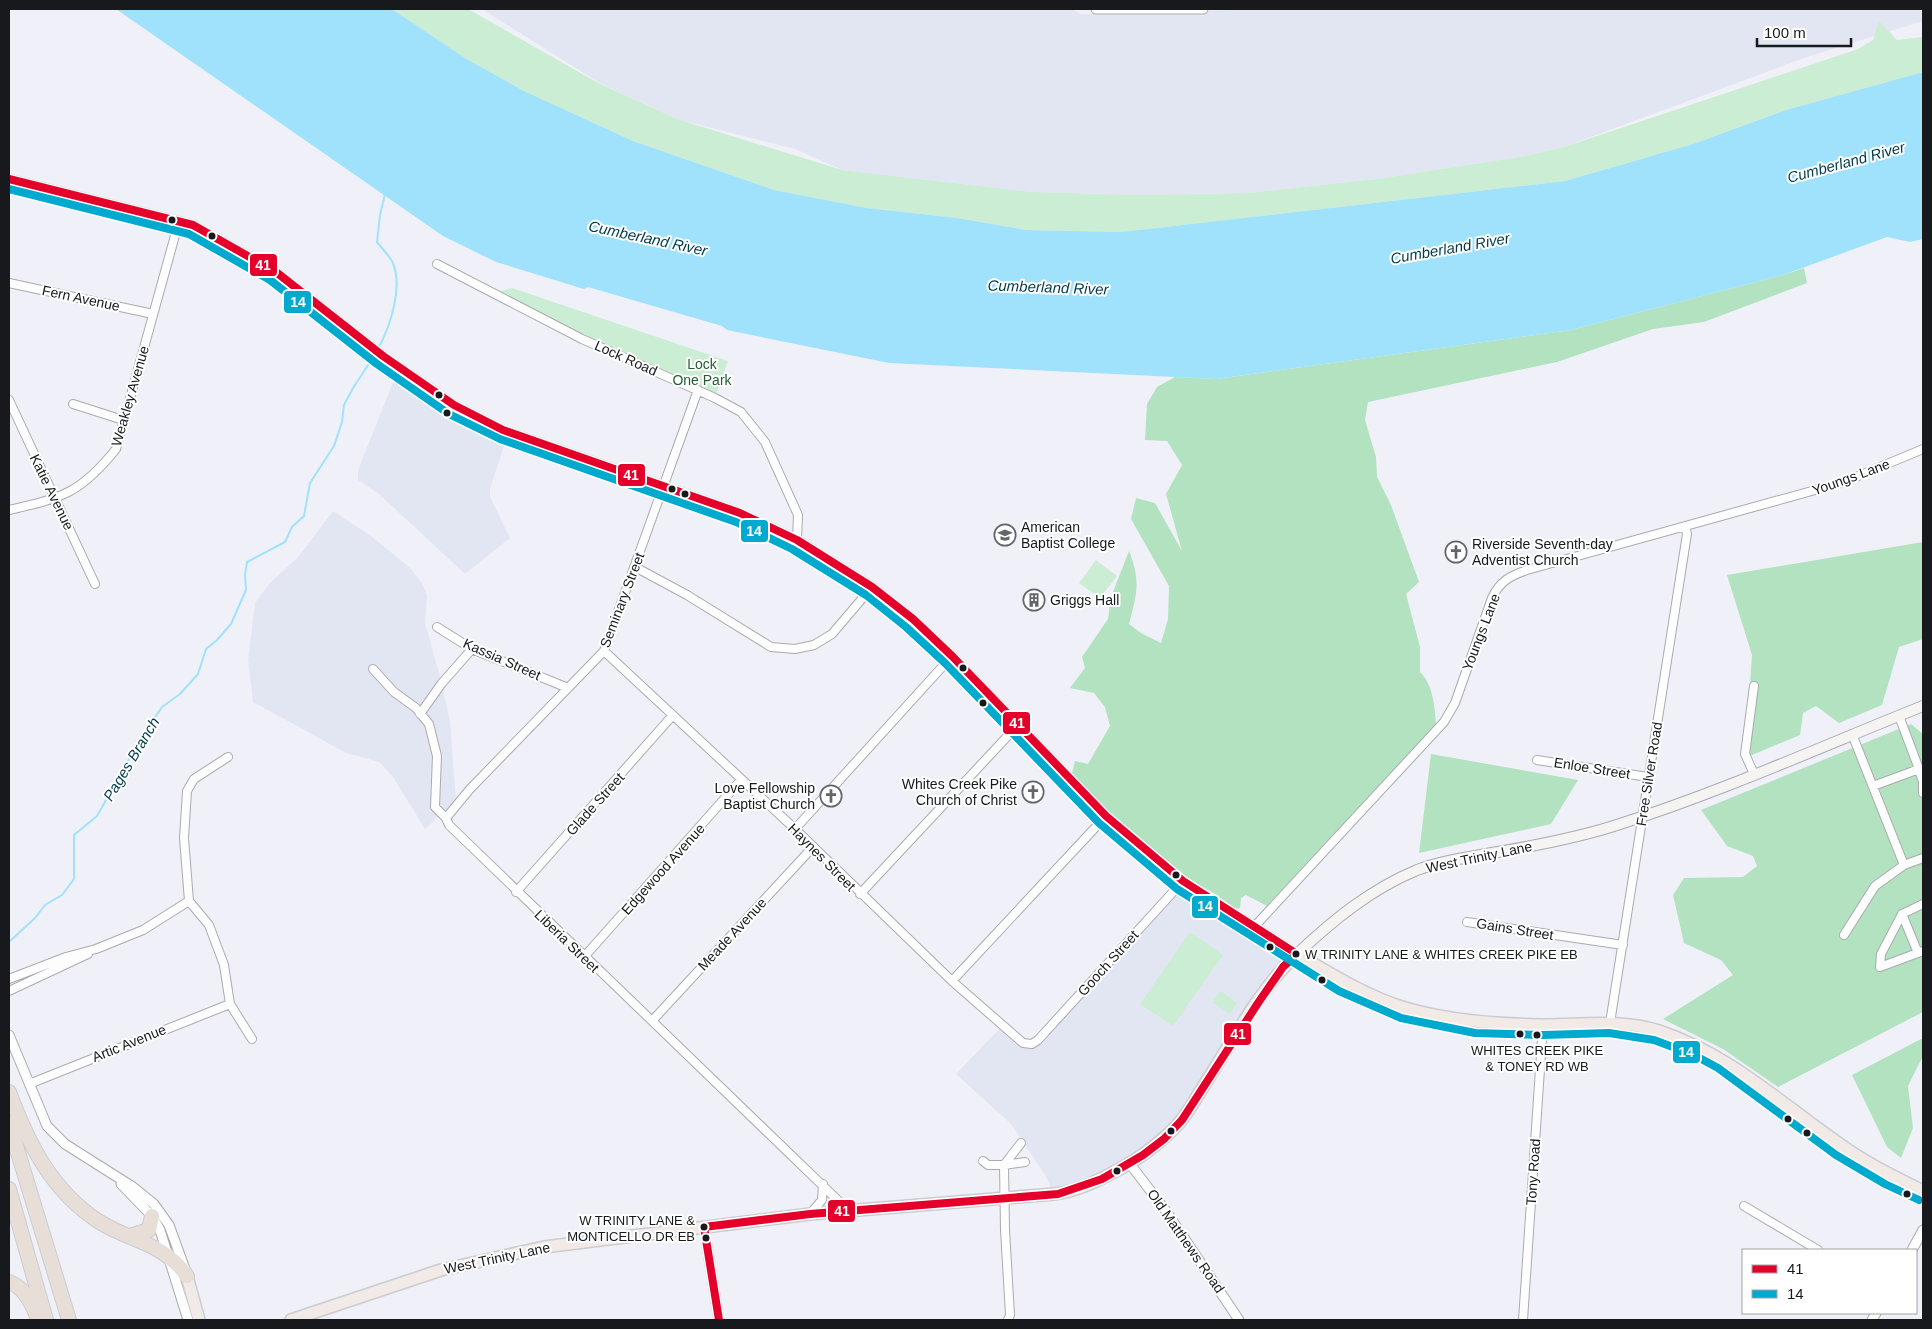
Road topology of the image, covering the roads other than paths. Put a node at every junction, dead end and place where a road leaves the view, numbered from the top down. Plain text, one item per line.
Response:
1 (1096, 9) edge
2 (1203, 9) edge
3 (9, 179) edge
4 (179, 221) junction
5 (437, 264) dead end
6 (9, 283) edge
7 (154, 314) junction
8 (698, 390) junction
9 (9, 400) edge
10 (73, 404) dead end
11 (123, 420) junction
12 (1923, 450) edge
13 (663, 485) junction
14 (55, 500) junction
15 (9, 510) edge
16 (1686, 526) junction
17 (797, 540) junction
18 (635, 567) junction
19 (95, 584) dead end
20 (872, 587) junction
21 (437, 627) dead end
22 (472, 649) junction
23 (604, 651) junction
24 (952, 656) junction
25 (373, 669) dead end
26 (1754, 686) dead end
27 (568, 688) junction
28 (1923, 706) edge
29 (420, 714) junction
30 (673, 715) junction
31 (1899, 716) junction
32 (1018, 725) junction
33 (1852, 734) junction
34 (228, 757) dead end
35 (1536, 760) dead end
36 (1918, 769) junction
37 (1754, 774) junction
38 (1648, 777) junction
39 (1923, 779) edge
40 (742, 780) junction
41 (1873, 786) junction
42 (1923, 793) edge
43 (1106, 816) junction
44 (1641, 817) junction
45 (446, 818) junction
46 (795, 829) junction
47 (813, 847) junction
48 (1923, 858) edge
49 (1904, 865) junction
50 (1183, 881) junction
51 (516, 892) junction
52 (860, 894) junction
53 (189, 901) junction
54 (1923, 904) edge
55 (1902, 914) junction
56 (1467, 922) dead end
57 (1254, 926) junction
58 (1844, 935) dead end
59 (1623, 945) junction
60 (96, 950) junction
61 (1921, 952) edge
62 (1297, 954) junction
63 (584, 957) junction
64 (9, 980) edge
65 (952, 981) junction
66 (9, 991) edge
67 (230, 1004) junction
68 (652, 1021) junction
69 (1610, 1023) junction
70 (1543, 1024) junction
71 (9, 1036) edge
72 (252, 1039) dead end
73 (1032, 1044) joint
74 (29, 1084) junction
75 (9, 1092) edge
76 (9, 1123) edge
77 (1021, 1143) dead end
78 (983, 1161) dead end
79 (1025, 1162) dead end
80 (1130, 1164) junction
81 (1004, 1165) junction
82 (116, 1178) junction
83 (823, 1184) junction
84 (9, 1189) edge
85 (1923, 1191) edge
86 (1006, 1198) junction
87 (1744, 1206) dead end
88 (849, 1211) junction
89 (810, 1214) junction
90 (152, 1216) junction
91 (704, 1228) junction
92 (1923, 1230) edge
93 (130, 1236) junction
94 (1816, 1249) edge
95 (1913, 1249) edge
96 (168, 1254) junction
97 (187, 1276) junction
98 (9, 1282) edge
99 (39, 1320) edge
100 (46, 1320) edge
101 (69, 1320) edge
102 (188, 1320) edge
103 (199, 1320) edge
104 (291, 1320) edge
105 (719, 1320) edge
106 (1008, 1320) edge
107 (1239, 1320) edge
108 (1523, 1320) edge

1 - 2 street
3 - 4 street
4 - 7 street, Weakley Avenue
4 - 13 street
5 - 8 street, Lock Road
6 - 7 street, Fern Avenue
7 - 11 street, Weakley Avenue
8 - 13 street, Seminary Street
8 - 17 street, Lock Road
9 - 14 street, Katie Avenue
10 - 11 street
11 - 14 street, Weakley Avenue
12 - 16 street, Youngs Lane
13 - 17 street
13 - 18 street, Seminary Street
14 - 15 street, Weakley Avenue
14 - 19 street, Katie Avenue
16 - 38 street, Free Silver Road
16 - 57 street, Youngs Lane
17 - 20 street
18 - 20 street
18 - 23 street, Seminary Street
20 - 24 street
21 - 22 street, Kassia Street
22 - 27 street, Kassia Street
22 - 29 street
23 - 27 street, Seminary Street
23 - 30 street, Haynes Street
24 - 32 street
24 - 46 street
25 - 29 street, Liberia Street
26 - 37 street
27 - 45 street, Seminary Street
28 - 31 main road, West Trinity Lane
29 - 45 street, Liberia Street
30 - 40 street, Haynes Street
30 - 51 street, Glade Street
31 - 33 main road, West Trinity Lane
31 - 36 street
32 - 43 street
32 - 52 street
33 - 37 main road, West Trinity Lane
33 - 41 street
34 - 53 street
35 - 38 street, Enloe Street
36 - 39 street
36 - 41 street
37 - 44 main road, West Trinity Lane
38 - 44 street, Free Silver Road
39 - 42 street
40 - 46 street, Haynes Street
40 - 63 street, Edgewood Avenue
41 - 49 street
43 - 50 street
43 - 65 street
44 - 59 street, Free Silver Road
44 - 62 main road, West Trinity Lane
45 - 51 street, Liberia Street
46 - 47 street, Haynes Street
47 - 52 street, Haynes Street
47 - 68 street, Meade Avenue
48 - 49 street
49 - 58 street
50 - 57 street
50 - 73 street, Gooch Street
51 - 63 street, Liberia Street
52 - 65 street, Haynes Street
53 - 60 street
53 - 67 street
54 - 55 street
55 - 61 street
55 - 61 street
56 - 59 street, Gains Street
57 - 62 street
59 - 69 street, Free Silver Road
60 - 64 street
60 - 66 street
62 - 70 main road
62 - 80 main road, West Trinity Lane
63 - 68 street, Liberia Street
65 - 73 street, Haynes Street
67 - 72 street
67 - 74 street, Artic Avenue
68 - 83 street, Liberia Street
69 - 70 main road
69 - 85 main road
70 - 108 street, Tony Road
71 - 74 street
74 - 82 street
75 - 93 highway
76 - 101 highway
77 - 81 street
78 - 81 street
79 - 81 street
80 - 86 main road, West Trinity Lane
80 - 107 street, Old Matthews Road
81 - 86 street
82 - 90 street
82 - 97 street
83 - 88 street, Liberia Street
83 - 89 street
84 - 100 highway
86 - 88 main road, West Trinity Lane
86 - 106 street
87 - 94 street
88 - 89 main road, West Trinity Lane
89 - 91 main road, West Trinity Lane
90 - 93 highway
90 - 96 street
91 - 104 main road, West Trinity Lane
91 - 105 street
92 - 95 street
93 - 96 highway
96 - 97 highway
96 - 102 street
97 - 103 main road
98 - 99 highway

